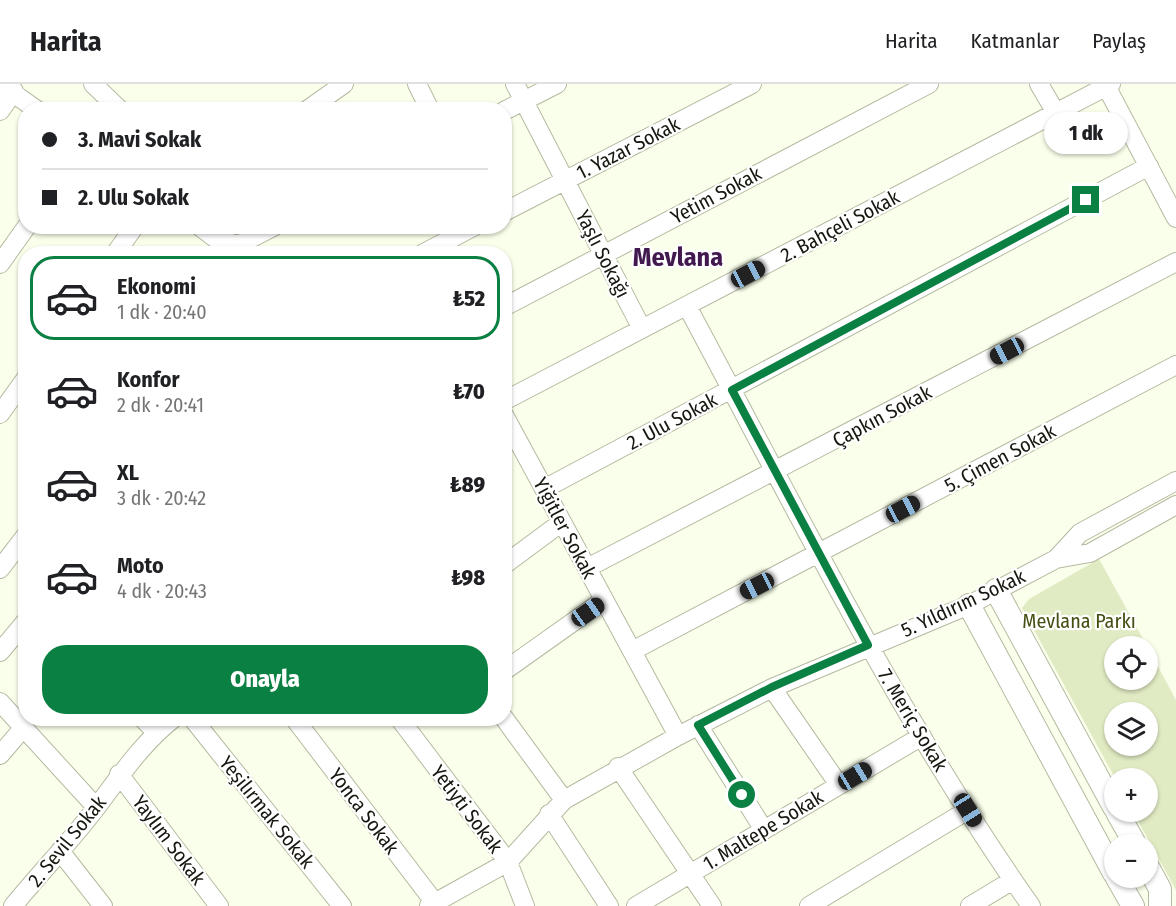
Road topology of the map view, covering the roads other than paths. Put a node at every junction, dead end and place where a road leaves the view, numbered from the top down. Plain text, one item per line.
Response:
1 (93, 84) edge
2 (344, 84) edge
3 (417, 84) edge
4 (515, 84) edge
5 (556, 84) edge
6 (752, 84) edge
7 (929, 84) edge
8 (1039, 84) edge
9 (1108, 85) edge
10 (7, 88) edge
11 (524, 101) junction
12 (26, 102) edge
13 (112, 102) edge
14 (318, 102) edge
15 (426, 102) edge
16 (512, 107) edge
17 (0, 111) edge
18 (1056, 113) junction
19 (1149, 166) junction
20 (565, 180) junction
21 (512, 208) edge
22 (1176, 218) edge
23 (21, 234) edge
24 (210, 234) edge
25 (262, 234) edge
26 (460, 234) edge
27 (229, 246) edge
28 (244, 246) edge
29 (437, 246) edge
30 (604, 254) junction
31 (1176, 262) edge
32 (0, 264) edge
33 (512, 303) edge
34 (687, 306) junction
35 (642, 328) junction
36 (1176, 365) edge
37 (18, 389) edge
38 (732, 390) junction
39 (512, 397) edge
40 (0, 414) edge
41 (512, 430) edge
42 (776, 472) junction
43 (1176, 481) edge
44 (544, 489) junction
45 (1176, 505) edge
46 (562, 522) junction
47 (18, 545) edge
48 (820, 554) junction
49 (512, 559) edge
50 (1056, 560) junction
51 (587, 568) junction
52 (0, 569) edge
53 (996, 590) junction
54 (604, 600) junction
55 (969, 604) junction
56 (18, 631) edge
57 (868, 645) junction
58 (632, 651) junction
59 (0, 652) edge
60 (512, 665) edge
61 (772, 687) junction
62 (0, 702) edge
63 (18, 721) edge
64 (698, 725) junction
65 (150, 726) edge
66 (164, 726) edge
67 (198, 726) edge
68 (300, 726) edge
69 (405, 726) edge
70 (510, 726) edge
71 (24, 727) joint
72 (156, 732) junction
73 (678, 736) junction
74 (922, 736) junction
75 (0, 755) edge
76 (618, 768) junction
77 (119, 774) junction
78 (839, 785) junction
79 (1104, 789) edge
80 (564, 800) junction
81 (96, 807) junction
82 (968, 810) junction
83 (549, 814) junction
84 (764, 830) junction
85 (60, 850) junction
86 (1104, 854) edge
87 (508, 862) junction
88 (690, 874) junction
89 (1012, 880) junction
90 (1158, 886) edge
91 (1122, 888) edge
92 (93, 902) edge
93 (432, 904) edge
94 (13, 906) edge
95 (219, 906) edge
96 (342, 906) edge
97 (525, 906) edge
98 (609, 906) edge
99 (636, 906) edge
100 (712, 906) edge
101 (809, 906) edge
102 (970, 906) edge
103 (1030, 906) edge
104 (1132, 906) edge
105 (1160, 906) edge

1 - 13 street
2 - 14 street
3 - 15 street
4 - 11 street, Yaşlı Sokağı
5 - 11 street
6 - 20 street, 1. Yazar Sokak
7 - 30 street, Yetim Sokak
8 - 18 street
9 - 18 street, 2. Bahçeli Sokak
9 - 19 street
10 - 12 street
10 - 17 street
11 - 16 street
11 - 20 street, Yaşlı Sokağı
18 - 34 street, 2. Bahçeli Sokak
19 - 22 street
19 - 38 street, 2. Ulu Sokak
20 - 21 street, 1. Yazar Sokak
20 - 30 street, Yaşlı Sokağı
23 - 32 street
24 - 27 street
25 - 28 street
26 - 29 street
30 - 33 street, Yetim Sokak
30 - 35 street, Yaşlı Sokağı
31 - 42 street, Çapkın Sokak
34 - 35 street, 2. Bahçeli Sokak
34 - 38 street, 7. Meriç Sokak
35 - 39 street, 2. Bahçeli Sokak
36 - 48 street, 5. Çimen Sokak
37 - 40 street
38 - 42 street, 7. Meriç Sokak
38 - 44 street, 2. Ulu Sokak
41 - 44 street, Yiğitler Sokak
42 - 48 street, 7. Meriç Sokak
42 - 51 street, Çapkın Sokak
43 - 50 street, 5. Yıldırım Sokak
44 - 46 street, Yiğitler Sokak
45 - 50 street, 5. Yıldırım Sokak
46 - 49 street
46 - 51 street, Yiğitler Sokak
47 - 52 street
48 - 57 street, 7. Meriç Sokak
48 - 58 street, 5. Çimen Sokak
50 - 53 street, 5. Yıldırım Sokak
51 - 54 street, Yiğitler Sokak
53 - 55 street, 5. Yıldırım Sokak
53 - 79 street
54 - 58 street, Yiğitler Sokak
54 - 60 street
55 - 57 street, 5. Yıldırım Sokak
55 - 86 street
56 - 59 street
57 - 61 street, 5. Yıldırım Sokak
57 - 74 street, 7. Meriç Sokak
58 - 73 street, Yiğitler Sokak
61 - 64 street, 5. Yıldırım Sokak
61 - 78 street
62 - 63 street
64 - 73 street, 5. Yıldırım Sokak
64 - 84 street
65 - 72 street
66 - 72 street
67 - 96 street, Yeşilırmak Sokak
68 - 93 street, Yonca Sokak
69 - 87 street, Yetiyti Sokak
70 - 80 street
71 - 75 street
71 - 81 street
72 - 77 street
73 - 76 street, 5. Yıldırım Sokak
74 - 78 street, 1. Maltepe Sokak
74 - 82 street, 7. Meriç Sokak
76 - 80 street, 5. Yıldırım Sokak
76 - 88 street
77 - 81 street, 2. Sevil Sokak
77 - 95 street, Yaylım Sokak
78 - 84 street, 1. Maltepe Sokak
80 - 83 street, 5. Yıldırım Sokak
81 - 85 street, 2. Sevil Sokak
82 - 89 street, 7. Meriç Sokak
82 - 101 street
83 - 87 street, 5. Yıldırım Sokak
83 - 98 street
84 - 88 street, 1. Maltepe Sokak
85 - 92 street
85 - 94 street, 2. Sevil Sokak
87 - 93 street
87 - 97 street, Yetiyti Sokak
88 - 99 street, 1. Maltepe Sokak
88 - 100 street
89 - 102 street
89 - 103 street, 7. Meriç Sokak
90 - 105 street
91 - 104 street

